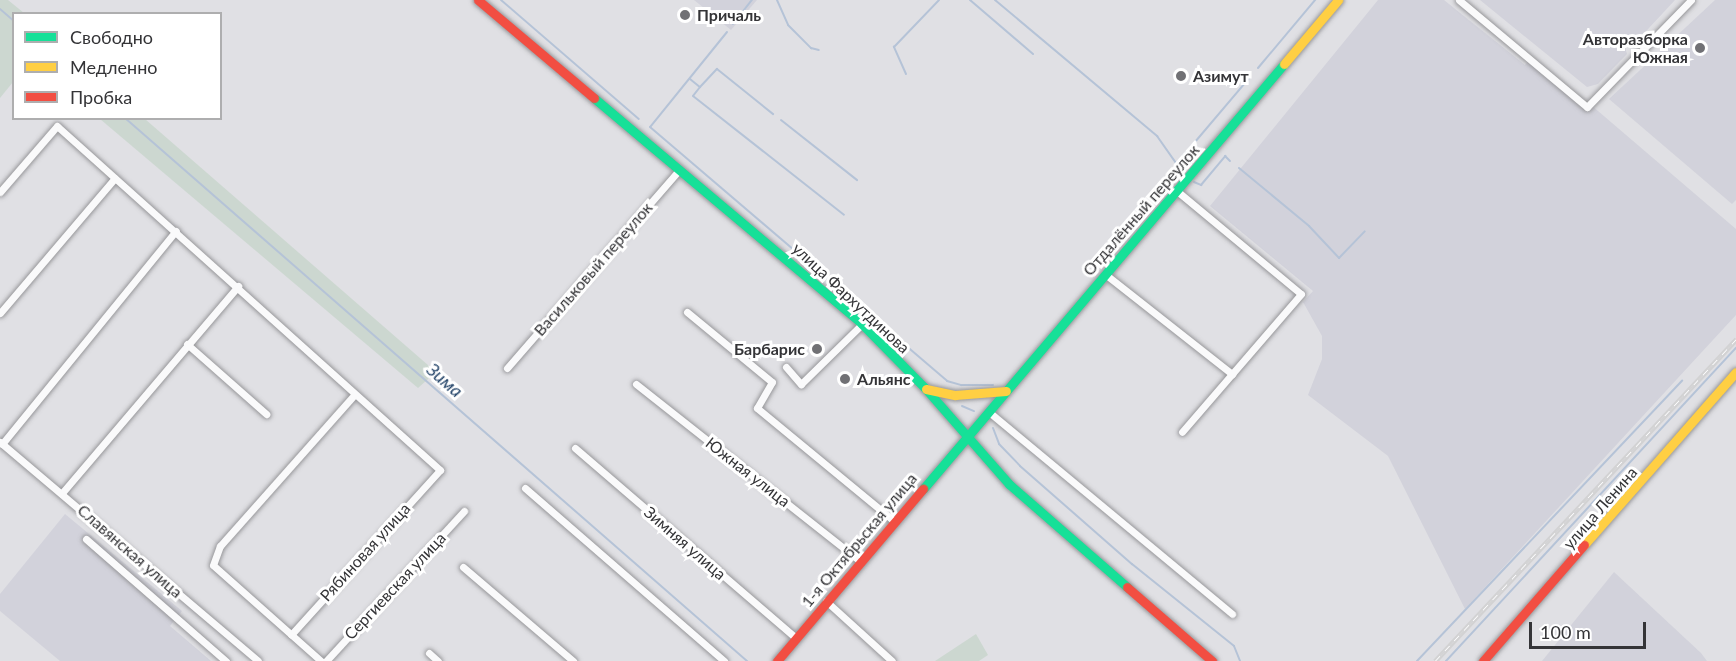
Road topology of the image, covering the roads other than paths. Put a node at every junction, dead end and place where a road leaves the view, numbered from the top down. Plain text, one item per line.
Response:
1 (478, 0) edge
2 (1338, 0) edge
3 (1459, 0) edge
4 (1691, 0) edge
5 (679, 170) junction
6 (115, 178) junction
7 (1177, 190) junction
8 (0, 192) edge
9 (176, 231) junction
10 (1105, 274) junction
11 (238, 286) junction
12 (687, 312) dead end
13 (0, 313) edge
14 (862, 324) junction
15 (187, 344) junction
16 (786, 368) dead end
17 (507, 369) dead end
18 (1736, 372) edge
19 (1232, 374) junction
20 (636, 384) dead end
21 (925, 388) junction
22 (1006, 391) junction
23 (354, 395) junction
24 (989, 412) junction
25 (266, 414) dead end
26 (1182, 432) dead end
27 (966, 439) junction
28 (1, 443) edge
29 (575, 448) dead end
30 (525, 488) dead end
31 (62, 493) junction
32 (464, 511) dead end
33 (894, 521) junction
34 (86, 539) dead end
35 (860, 561) junction
36 (463, 567) dead end
37 (826, 601) junction
38 (1232, 614) dead end
39 (291, 635) junction
40 (796, 638) junction
41 (429, 653) dead end
42 (226, 661) edge
43 (258, 661) edge
44 (321, 661) edge
45 (326, 661) edge
46 (438, 661) edge
47 (573, 661) edge
48 (724, 661) edge
49 (777, 661) edge
50 (892, 661) edge
51 (1212, 661) edge
52 (1483, 661) edge

1 - 5 main road, улица Фархутдинова
2 - 7 main road, Отдалённый переулок
3 - 4 street
5 - 14 main road, улица Фархутдинова
5 - 17 street, Васильковый переулок
6 - 8 street
6 - 9 street
6 - 13 street
7 - 10 main road, Отдалённый переулок
7 - 19 street
9 - 11 street
9 - 28 street
10 - 19 street
10 - 22 main road, Отдалённый переулок
11 - 15 street
11 - 23 street
12 - 33 street
14 - 16 street
14 - 21 main road, улица Фархутдинова
15 - 25 street
15 - 31 street
18 - 52 main road, улица Ленина
19 - 26 street
20 - 35 street, Южная улица
21 - 22 main road
21 - 27 main road, улица Фархутдинова
22 - 24 main road, Отдалённый переулок
23 - 39 street
23 - 39 street, Рябиновая улица
24 - 27 main road, Отдалённый переулок
24 - 38 street
27 - 33 main road, 1-я Октябрьская улица
27 - 51 main road, улица Фархутдинова
28 - 31 street, Славянская улица
29 - 40 street, Зимняя улица
30 - 48 street
31 - 43 street, Славянская улица
32 - 45 street, Сергиевская улица
33 - 35 main road, 1-я Октябрьская улица
34 - 42 street
35 - 37 main road, 1-я Октябрьская улица
36 - 47 street
37 - 40 main road, 1-я Октябрьская улица
37 - 50 street
39 - 44 street
40 - 49 main road, 1-я Октябрьская улица
41 - 46 street

